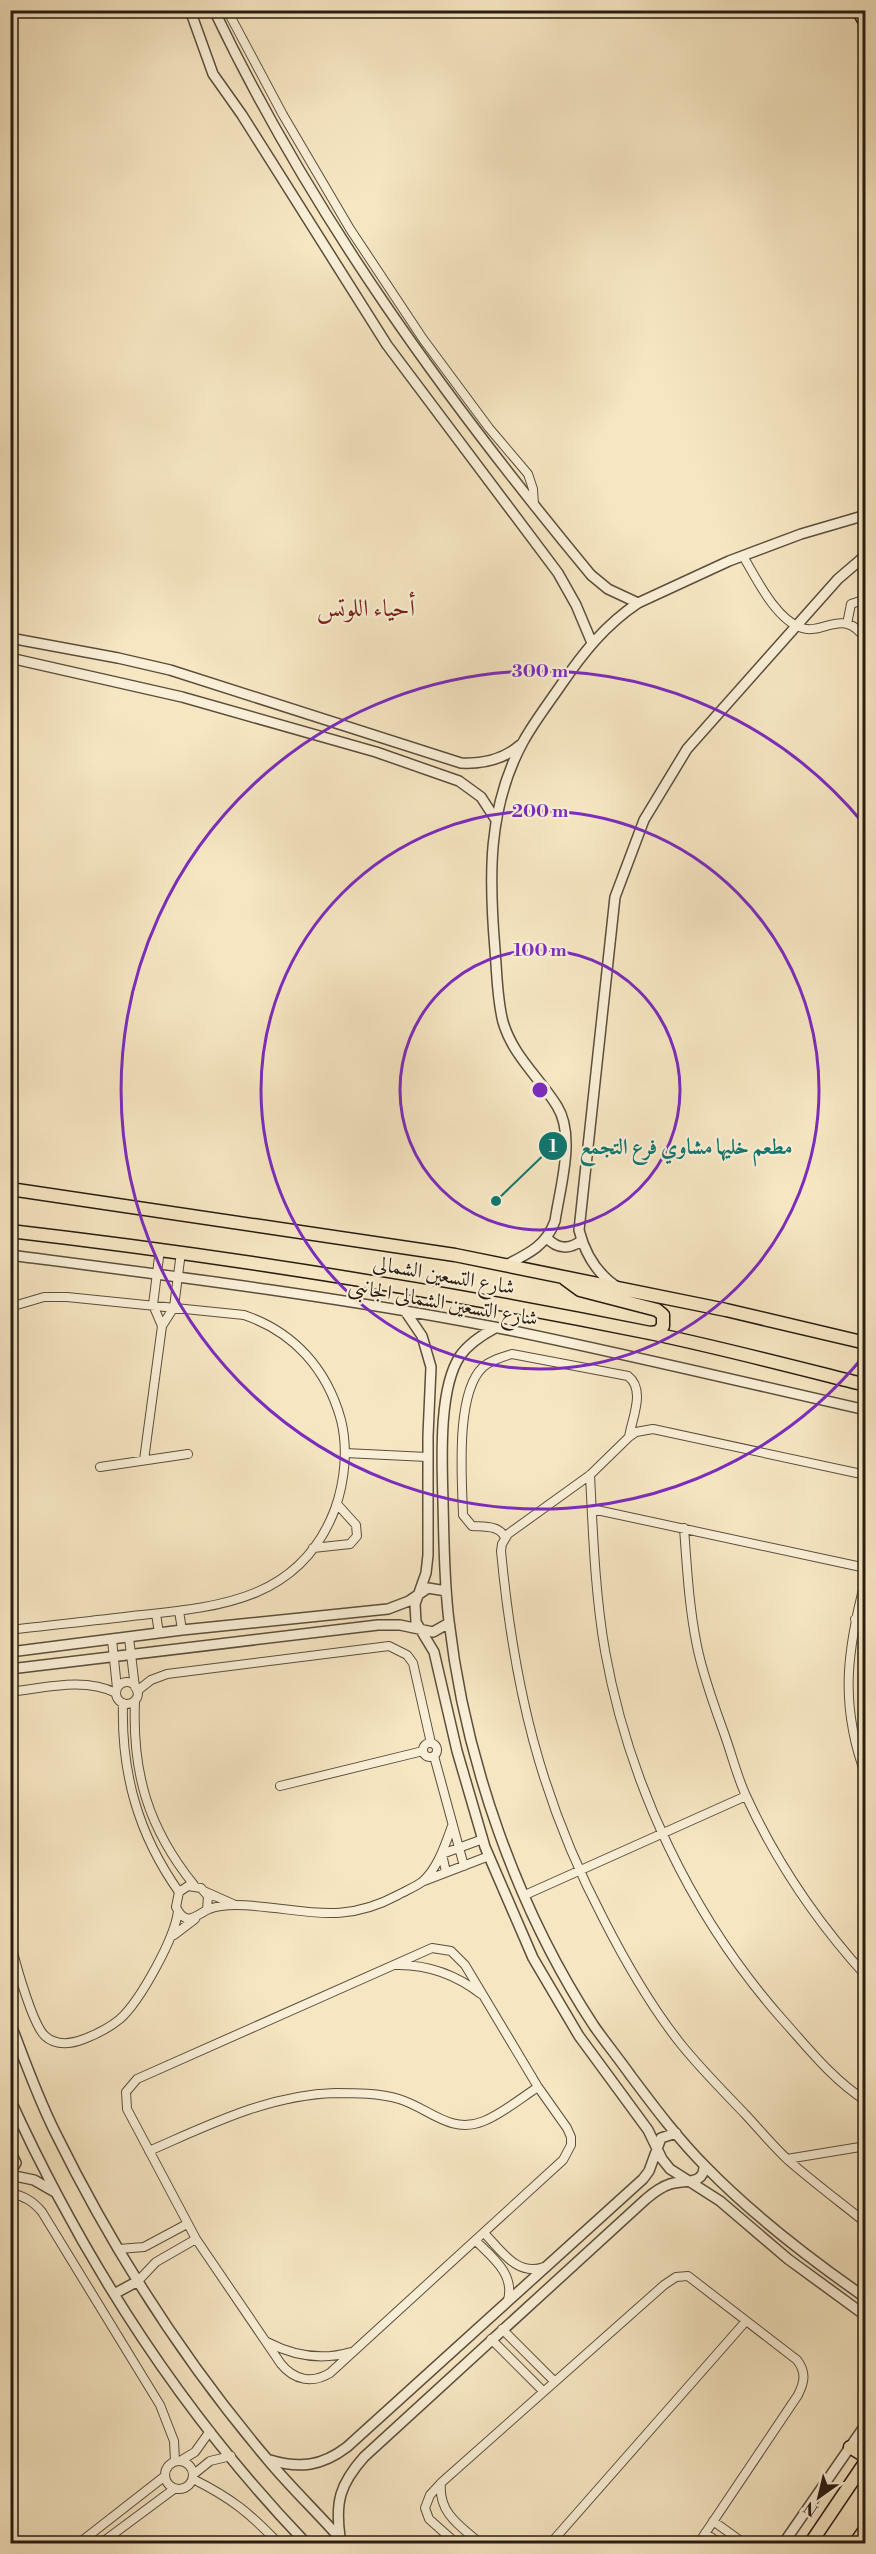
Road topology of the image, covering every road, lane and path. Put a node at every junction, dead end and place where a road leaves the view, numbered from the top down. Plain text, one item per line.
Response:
1 (190, 10) edge
2 (214, 10) edge
3 (227, 10) edge
4 (858, 10) edge
5 (866, 24) edge
6 (534, 505) junction
7 (866, 515) edge
8 (866, 555) edge
9 (743, 556) junction
10 (866, 599) edge
11 (638, 603) junction
12 (847, 624) junction
13 (796, 625) junction
14 (10, 638) edge
15 (866, 640) edge
16 (592, 643) junction
17 (10, 658) edge
18 (524, 741) junction
19 (496, 820) junction
20 (10, 1189) edge
21 (10, 1231) edge
22 (547, 1238) junction
23 (582, 1240) junction
24 (160, 1249) junction
25 (181, 1252) junction
26 (10, 1255) edge
27 (506, 1265) junction
28 (156, 1274) junction
29 (562, 1276) junction
30 (178, 1277) junction
31 (619, 1288) junction
32 (153, 1305) junction
33 (10, 1307) edge
34 (174, 1307) junction
35 (405, 1311) junction
36 (162, 1326) junction
37 (495, 1328) junction
38 (650, 1333) junction
39 (866, 1343) edge
40 (432, 1382) junction
41 (448, 1384) junction
42 (866, 1385) edge
43 (866, 1410) edge
44 (629, 1437) junction
45 (345, 1453) junction
46 (188, 1454) dead end
47 (428, 1456) junction
48 (144, 1460) junction
49 (100, 1467) dead end
50 (590, 1475) junction
51 (866, 1475) edge
52 (337, 1504) junction
53 (592, 1509) junction
54 (684, 1528) junction
55 (505, 1538) junction
56 (313, 1548) junction
57 (866, 1568) edge
58 (866, 1578) edge
59 (446, 1591) junction
60 (418, 1594) junction
61 (179, 1611) junction
62 (156, 1614) junction
63 (855, 1619) junction
64 (866, 1622) edge
65 (449, 1623) junction
66 (10, 1630) edge
67 (182, 1630) junction
68 (421, 1631) junction
69 (159, 1633) junction
70 (129, 1638) junction
71 (112, 1640) junction
72 (10, 1652) edge
73 (131, 1654) junction
74 (114, 1657) junction
75 (10, 1669) edge
76 (136, 1689) junction
77 (117, 1691) junction
78 (10, 1692) edge
79 (135, 1701) junction
80 (123, 1703) junction
81 (431, 1743) junction
82 (423, 1751) junction
83 (434, 1756) junction
84 (863, 1761) edge
85 (866, 1776) edge
86 (280, 1786) dead end
87 (746, 1797) junction
88 (452, 1826) junction
89 (663, 1833) junction
90 (483, 1839) junction
91 (459, 1848) junction
92 (442, 1854) junction
93 (489, 1856) junction
94 (464, 1866) junction
95 (578, 1871) junction
96 (446, 1872) junction
97 (422, 1882) junction
98 (194, 1885) junction
99 (178, 1892) junction
100 (206, 1892) junction
101 (525, 1895) junction
102 (237, 1905) junction
103 (207, 1910) junction
104 (178, 1911) junction
105 (195, 1918) junction
106 (173, 1936) junction
107 (10, 1937) edge
108 (391, 1965) junction
109 (866, 1976) edge
110 (484, 1997) junction
111 (10, 2022) edge
112 (538, 2087) junction
113 (10, 2099) edge
114 (866, 2101) edge
115 (10, 2107) edge
116 (10, 2112) edge
117 (676, 2133) junction
118 (866, 2146) edge
119 (657, 2148) junction
120 (10, 2151) edge
121 (149, 2151) junction
122 (787, 2159) junction
123 (704, 2166) junction
124 (10, 2174) edge
125 (691, 2181) junction
126 (10, 2193) edge
127 (57, 2193) junction
128 (866, 2223) edge
129 (187, 2224) junction
130 (174, 2232) junction
131 (484, 2233) junction
132 (196, 2240) junction
133 (476, 2241) junction
134 (182, 2247) junction
135 (119, 2249) junction
136 (546, 2266) junction
137 (138, 2281) junction
138 (114, 2294) junction
139 (866, 2298) edge
140 (508, 2300) junction
141 (866, 2316) edge
142 (747, 2321) junction
143 (502, 2329) junction
144 (491, 2339) junction
145 (266, 2341) junction
146 (355, 2351) junction
147 (554, 2381) junction
148 (543, 2391) junction
149 (866, 2424) edge
150 (210, 2431) junction
151 (850, 2447) junction
152 (231, 2456) junction
153 (866, 2459) edge
154 (268, 2460) junction
155 (178, 2461) junction
156 (165, 2476) junction
157 (193, 2476) junction
158 (442, 2482) junction
159 (174, 2489) junction
160 (450, 2517) junction
161 (713, 2522) junction
162 (866, 2528) edge
163 (440, 2529) junction
164 (705, 2533) junction
165 (342, 2540) edge
166 (78, 2544) edge
167 (100, 2544) edge
168 (279, 2544) edge
169 (307, 2544) edge
170 (457, 2544) edge
171 (481, 2544) edge
172 (550, 2544) edge
173 (698, 2544) edge
174 (720, 2544) edge
175 (745, 2544) edge
176 (783, 2544) edge
177 (810, 2544) edge
178 (855, 2544) edge

1 - 16 street
2 - 6 street
3 - 6 street
4 - 5 main road
6 - 11 street
7 - 9 street
8 - 13 street
9 - 11 street
9 - 13 street
10 - 12 street
11 - 16 street
12 - 13 street
12 - 15 street
13 - 23 street
14 - 18 street
16 - 18 street
17 - 19 street
18 - 19 street
19 - 22 street
20 - 27 main road, شارع التسعين الشمالى
21 - 24 main road, شارع التسعين الشمالى
22 - 23 street
22 - 27 street
23 - 31 street
24 - 25 main road, شارع التسعين الشمالى
24 - 28 street
25 - 30 street
25 - 38 main road, شارع التسعين الشمالى
26 - 28 street, شارع التسعين الشمالى الجانبى
27 - 29 main road, شارع التسعين الشمالى
28 - 30 street, شارع التسعين الشمالى الجانبى
28 - 32 street
29 - 31 main road, شارع التسعين الشمالى
29 - 38 main road
30 - 34 street
30 - 35 street, شارع التسعين الشمالى الجانبى
31 - 39 main road, شارع التسعين الشمالى
32 - 33 street
32 - 34 street
32 - 36 street
34 - 36 street
34 - 45 street
35 - 37 street, شارع التسعين الشمالى الجانبى
35 - 40 street
36 - 48 street
37 - 41 street
37 - 43 street, شارع التسعين الشمالى الجانبى
38 - 42 main road, شارع التسعين الشمالى
40 - 41 street
40 - 47 street
41 - 59 street
44 - 50 street
44 - 51 street
44 - 55 street
45 - 47 street
45 - 52 street
46 - 48 street
47 - 60 street
48 - 49 street
50 - 53 street
50 - 55 street
52 - 56 street
52 - 56 street
53 - 54 street
53 - 89 street
54 - 57 street
54 - 87 street
55 - 95 street
56 - 61 street
58 - 63 street
59 - 60 street
59 - 65 street
60 - 67 street
60 - 68 street
61 - 62 street
61 - 67 street
62 - 66 street
62 - 69 street
63 - 64 street
63 - 84 street
65 - 68 street
65 - 101 street
67 - 69 street
68 - 73 street
68 - 90 street
69 - 70 street
70 - 71 street
70 - 73 street
71 - 72 street
71 - 74 street
73 - 74 street
73 - 76 street
74 - 75 street
74 - 77 street
76 - 77 street
76 - 79 street
76 - 81 street
77 - 78 street
77 - 80 street
79 - 80 street
79 - 98 street
80 - 99 street
81 - 82 street
81 - 83 street
82 - 83 street
82 - 86 street
83 - 88 street
84 - 85 street
87 - 89 street
87 - 109 street
88 - 91 street
88 - 92 street
89 - 95 street
89 - 114 street
90 - 91 street
90 - 93 street
91 - 92 street
91 - 94 street
92 - 96 street
92 - 97 street
93 - 94 street
93 - 119 street
94 - 96 street
95 - 101 street
95 - 122 street
96 - 97 street
97 - 102 street
98 - 99 street
98 - 100 street
99 - 104 street
100 - 102 street
100 - 103 street
101 - 117 street
102 - 103 street
103 - 105 street
104 - 105 street
104 - 106 street
105 - 106 street
106 - 107 street
108 - 110 street
108 - 110 street
108 - 121 street
110 - 112 street
111 - 135 street
112 - 121 street
112 - 131 street
113 - 127 street
115 - 116 street
117 - 119 street
117 - 123 street
118 - 122 street
119 - 125 street
119 - 136 street
120 - 124 street
121 - 129 street
122 - 128 street
123 - 125 street
123 - 139 street
124 - 127 street
125 - 141 street
125 - 143 street
126 - 155 street
127 - 138 street
129 - 130 street
129 - 132 street
130 - 134 street
130 - 135 street
131 - 133 street
131 - 136 street
132 - 134 street
132 - 145 street
133 - 140 street
133 - 146 street
134 - 137 street
135 - 137 street
136 - 140 street
137 - 138 street
137 - 154 street
138 - 150 street
140 - 154 street
142 - 147 street
142 - 161 street
142 - 172 street
143 - 144 street
143 - 147 street
144 - 148 street
144 - 165 street
145 - 146 street
145 - 146 street
147 - 148 street
148 - 158 street
149 - 151 street
150 - 152 street
150 - 155 street
151 - 153 main road
151 - 176 street
152 - 157 street
152 - 169 street
153 - 177 main road
154 - 165 street
155 - 156 street
155 - 157 street
156 - 159 street
156 - 166 street
157 - 159 street
157 - 168 street
158 - 160 street
158 - 163 street
159 - 167 street
160 - 163 street
160 - 171 street
161 - 164 street
161 - 175 street
162 - 178 main road
163 - 170 street
164 - 173 street
164 - 174 street

